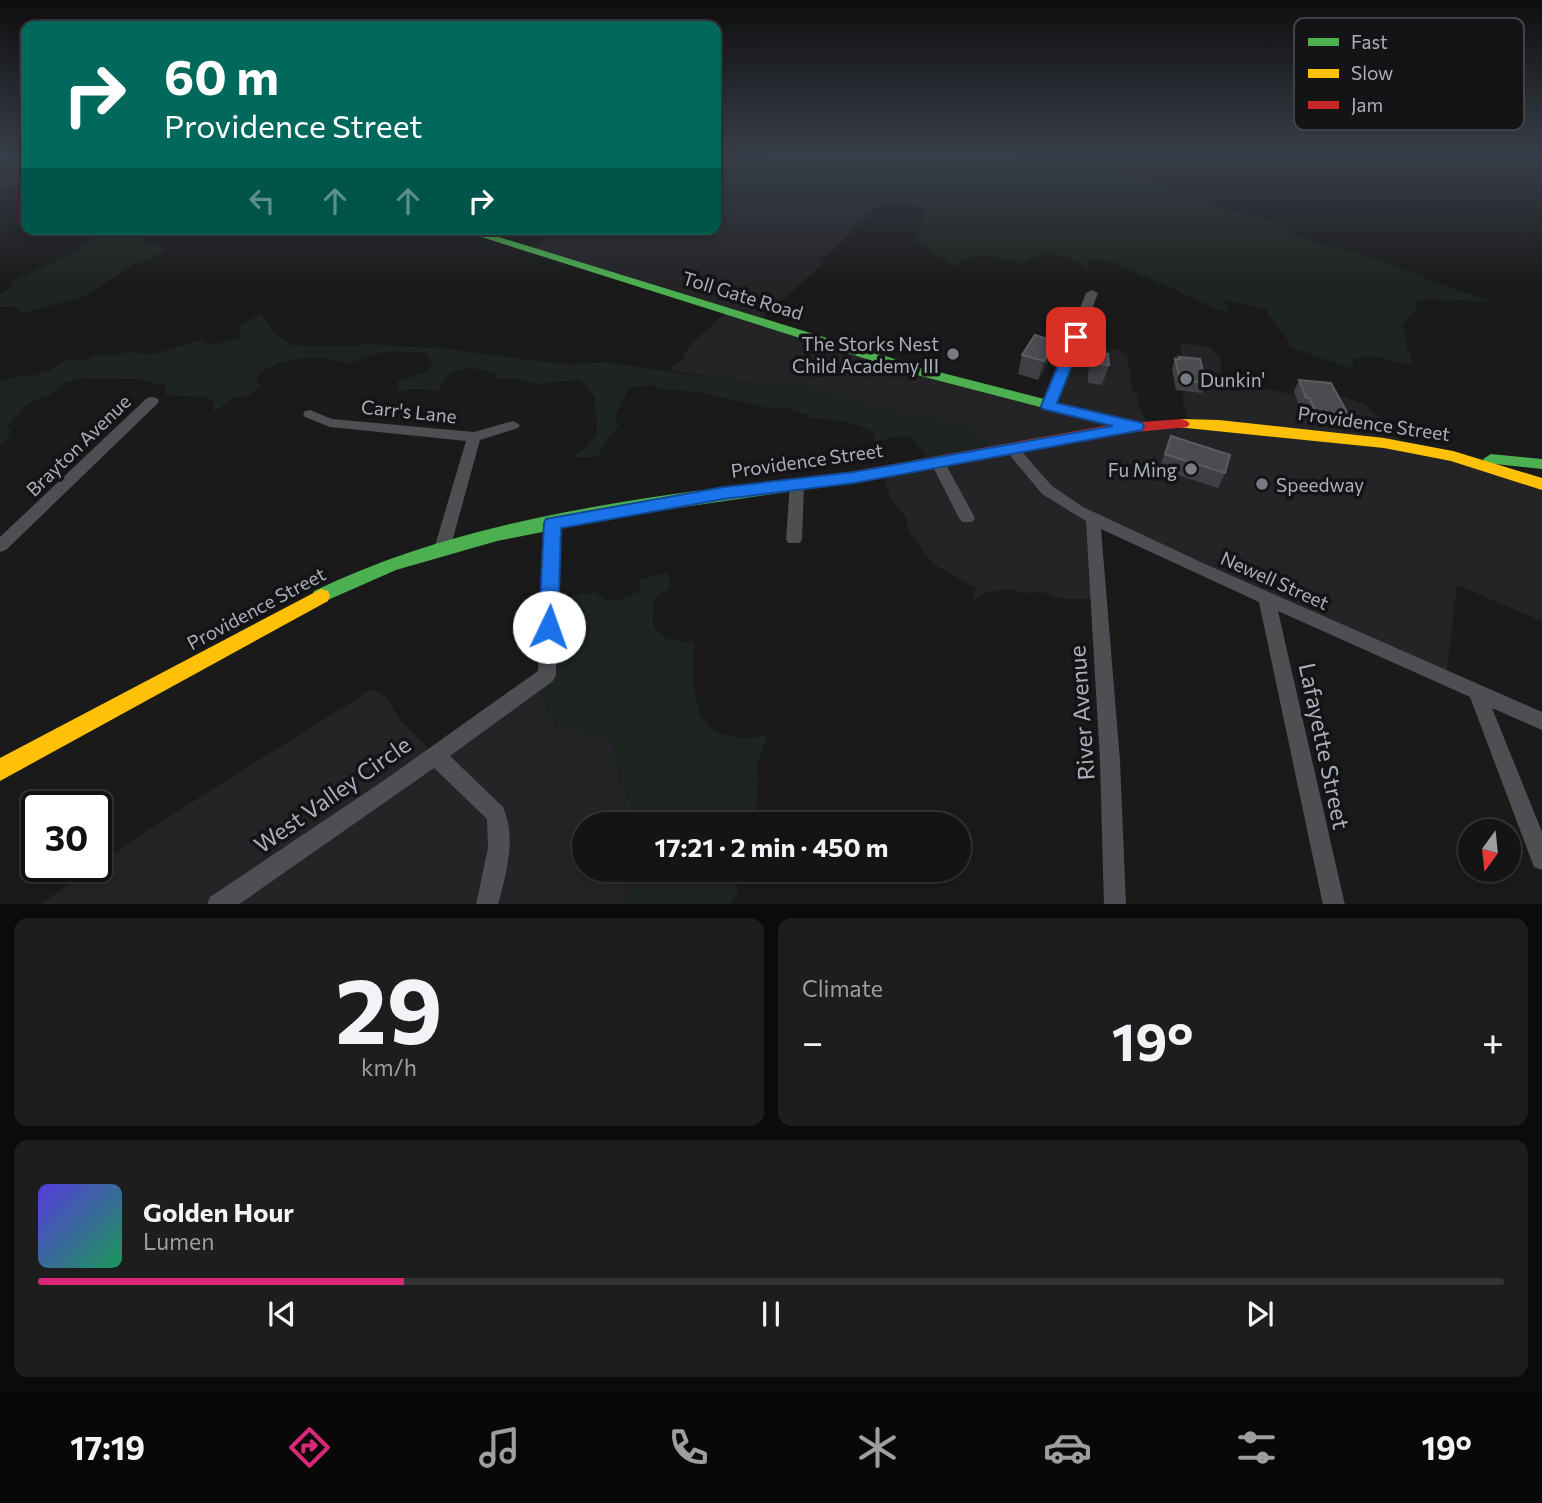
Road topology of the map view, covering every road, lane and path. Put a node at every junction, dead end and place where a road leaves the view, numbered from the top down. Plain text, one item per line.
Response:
1 (480, 235) edge
2 (1092, 293) dead end
3 (152, 401) dead end
4 (1048, 406) junction
5 (310, 414) dead end
6 (513, 425) dead end
7 (1136, 426) junction
8 (474, 437) junction
9 (1011, 448) junction
10 (1453, 456) junction
11 (937, 461) junction
12 (1542, 464) edge
13 (797, 484) junction
14 (1542, 484) edge
15 (967, 518) dead end
16 (1093, 518) junction
17 (552, 523) junction
18 (794, 539) dead end
19 (0, 546) edge
20 (442, 549) junction
21 (1267, 599) junction
22 (1476, 692) junction
23 (1542, 721) edge
24 (435, 755) junction
25 (0, 770) edge
26 (1542, 859) edge
27 (219, 904) edge
28 (487, 904) edge
29 (1115, 904) edge
30 (1334, 904) edge

1 - 4 main road, Toll Gate Road
2 - 4 street
3 - 19 street, Brayton Avenue
4 - 7 main road, Toll Gate Road
5 - 8 street, Carr's Lane
6 - 8 street
7 - 9 main road, Providence Street
7 - 10 main road, Providence Street
8 - 20 street, Carr's Lane
9 - 11 main road, Providence Street
9 - 16 street, Newell Street
10 - 12 main road
10 - 14 main road, Providence Street
11 - 13 main road, Providence Street
11 - 15 street
13 - 17 main road, Providence Street
13 - 18 street
16 - 21 street, Newell Street
16 - 29 street, River Avenue
17 - 20 main road, Providence Street
17 - 24 street
20 - 25 main road, Providence Street
21 - 22 street, Newell Street
21 - 30 street, Lafayette Street
22 - 23 street, Newell Street
22 - 26 street
24 - 27 street, West Valley Circle
24 - 28 street, West Valley Circle

